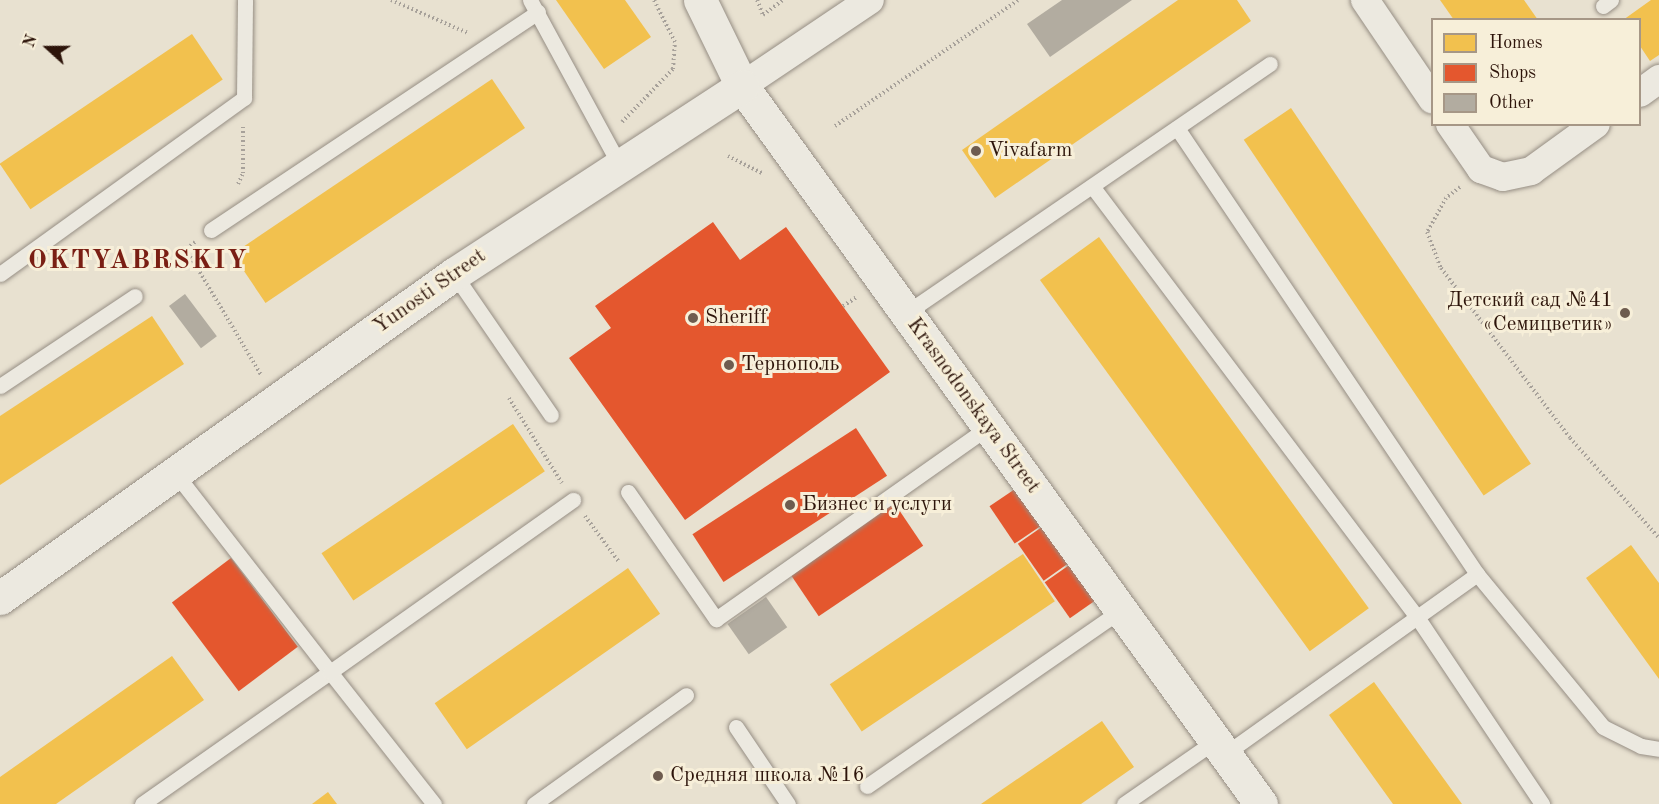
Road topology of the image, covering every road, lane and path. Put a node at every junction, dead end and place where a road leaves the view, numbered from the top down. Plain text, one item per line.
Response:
1 (245, 0) edge
2 (392, 0) edge
3 (700, 0) edge
4 (757, 0) edge
5 (783, 0) edge
6 (870, 0) edge
7 (1018, 0) edge
8 (1365, 0) edge
9 (534, 6) edge
10 (492, 43) junction
11 (1270, 64) dead end
12 (1659, 79) edge
13 (742, 86) junction
14 (1641, 92) edge
15 (244, 98) junction
16 (1431, 98) edge
17 (835, 126) dead end
18 (1451, 126) edge
19 (1593, 126) edge
20 (1177, 128) junction
21 (728, 156) dead end
22 (619, 164) junction
23 (1481, 168) junction
24 (764, 174) dead end
25 (1092, 186) junction
26 (237, 188) dead end
27 (211, 230) joint
28 (0, 274) edge
29 (454, 274) junction
30 (135, 296) dead end
31 (906, 314) junction
32 (0, 386) edge
33 (506, 393) dead end
34 (276, 401) junction
35 (551, 415) dead end
36 (988, 427) junction
37 (175, 473) junction
38 (628, 492) dead end
39 (573, 500) junction
40 (1659, 537) edge
41 (619, 562) dead end
42 (1477, 574) junction
43 (0, 598) edge
44 (1121, 610) junction
45 (1418, 617) junction
46 (330, 672) junction
47 (686, 695) dead end
48 (736, 727) dead end
49 (1220, 748) junction
50 (1659, 749) edge
51 (867, 786) dead end
52 (142, 804) edge
53 (434, 804) edge
54 (534, 804) edge
55 (788, 804) edge
56 (1124, 804) edge
57 (1261, 804) edge
58 (1542, 804) edge

1 - 15 lane
2 - 10 path
3 - 13 street, Krasnodonskaya Street
4 - 5 path
6 - 13 street, Yunosti Street
7 - 17 path
8 - 16 street
9 - 10 lane
9 - 22 lane
10 - 27 lane
11 - 20 lane
12 - 14 street
13 - 22 street, Yunosti Street
13 - 31 street, Krasnodonskaya Street
15 - 26 path
15 - 28 lane
18 - 23 street
19 - 23 street
20 - 25 lane
20 - 42 lane
21 - 24 path
22 - 29 street, Yunosti Street
23 - 40 path
25 - 31 lane
25 - 45 lane
27 - 34 path
29 - 34 street, Yunosti Street
29 - 35 lane
30 - 32 lane
31 - 36 street, Krasnodonskaya Street
33 - 39 path
34 - 37 street, Yunosti Street
36 - 38 lane
36 - 44 street, Krasnodonskaya Street
37 - 43 street, Yunosti Street
37 - 46 lane
39 - 41 path
39 - 46 lane
42 - 45 lane
42 - 50 lane
44 - 49 street, Krasnodonskaya Street
44 - 51 lane
45 - 49 lane
45 - 58 lane
46 - 52 lane
46 - 53 lane
47 - 54 lane
48 - 55 lane
49 - 56 lane
49 - 57 street, Krasnodonskaya Street

